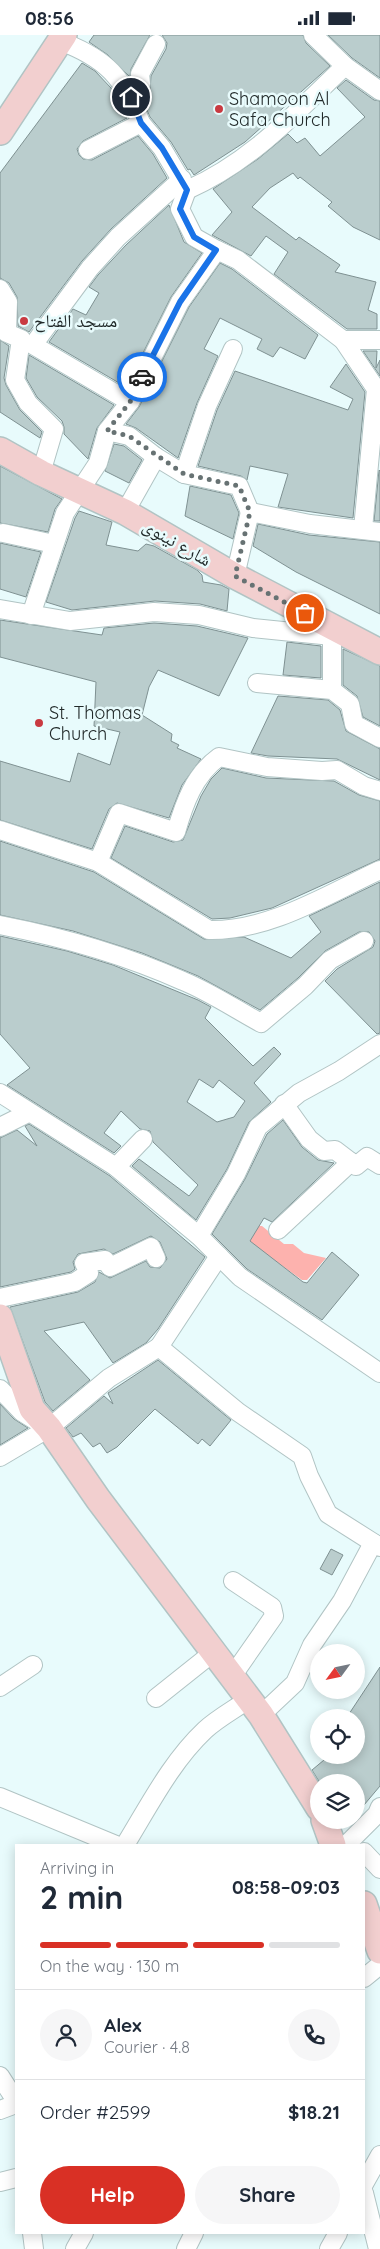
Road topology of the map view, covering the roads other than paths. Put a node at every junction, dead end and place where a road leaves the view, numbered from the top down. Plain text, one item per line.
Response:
1 (313, 35) edge
2 (62, 38) edge
3 (156, 44) dead end
4 (345, 66) junction
5 (379, 89) edge
6 (131, 97) junction
7 (141, 123) junction
8 (0, 132) edge
9 (88, 150) dead end
10 (185, 185) junction
11 (216, 250) junction
12 (0, 289) edge
13 (15, 340) edge
14 (343, 340) junction
15 (380, 340) edge
16 (233, 349) dead end
17 (130, 402) junction
18 (107, 431) junction
19 (0, 450) edge
20 (156, 457) junction
21 (42, 473) junction
22 (184, 474) junction
23 (78, 491) junction
24 (125, 512) junction
25 (250, 512) junction
26 (371, 531) edge
27 (3, 533) dead end
28 (54, 544) junction
29 (235, 576) junction
30 (0, 609) edge
31 (31, 615) junction
32 (336, 634) junction
33 (380, 652) edge
34 (257, 683) dead end
35 (332, 690) junction
36 (380, 738) edge
37 (380, 791) edge
38 (0, 830) edge
39 (98, 862) junction
40 (380, 870) edge
41 (0, 925) edge
42 (364, 941) dead end
43 (380, 1043) edge
44 (0, 1093) edge
45 (284, 1104) junction
46 (28, 1113) junction
47 (0, 1127) edge
48 (143, 1139) dead end
49 (351, 1162) junction
50 (380, 1165) edge
51 (116, 1167) junction
52 (278, 1230) dead end
53 (199, 1236) junction
54 (220, 1256) junction
55 (156, 1258) dead end
56 (0, 1297) edge
57 (0, 1317) edge
58 (159, 1347) junction
59 (380, 1373) edge
60 (0, 1389) edge
61 (49, 1428) junction
62 (0, 1457) edge
63 (376, 1545) edge
64 (233, 1581) dead end
65 (215, 1651) junction
66 (33, 1665) dead end
67 (232, 1675) junction
68 (0, 1687) edge
69 (156, 1698) dead end
70 (255, 1707) junction
71 (310, 1794) edge
72 (0, 1797) edge
73 (380, 1807) edge
74 (333, 1829) edge
75 (114, 1844) edge
76 (126, 1844) edge
77 (347, 1844) edge
78 (365, 1853) edge
79 (380, 1869) edge
80 (365, 1906) edge
81 (380, 1951) edge
82 (380, 1965) edge
83 (365, 1977) edge
84 (0, 2076) edge
85 (15, 2100) edge
86 (15, 2102) edge
87 (0, 2110) edge
88 (380, 2155) edge
89 (15, 2178) edge
90 (0, 2182) edge
91 (365, 2183) edge
92 (365, 2197) edge
93 (32, 2234) edge
94 (83, 2234) edge
95 (194, 2234) edge
96 (337, 2234) edge
97 (34, 2249) edge
98 (75, 2249) edge
99 (186, 2249) edge
100 (329, 2249) edge
101 (378, 2249) edge

1 - 4 street
2 - 6 street
2 - 8 main road
3 - 6 street
4 - 5 street
4 - 10 street
6 - 7 street
7 - 9 street
7 - 10 street
10 - 11 street
10 - 13 street
11 - 14 street
11 - 17 street
12 - 13 street
13 - 17 street
13 - 21 street
14 - 15 street
14 - 26 street
16 - 22 street
17 - 18 street
18 - 20 street
18 - 23 street
19 - 21 main road, شارع نينوى
20 - 22 street
20 - 24 street
21 - 23 main road, شارع نينوى
22 - 25 street
23 - 24 main road, شارع نينوى
23 - 28 street
24 - 29 main road, شارع نينوى
25 - 26 street
25 - 29 street
27 - 28 street
28 - 31 street
29 - 32 main road, شارع نينوى
30 - 31 street
31 - 32 street
32 - 33 main road, شارع نينوى
32 - 35 street
34 - 35 street
35 - 36 street
37 - 39 street
38 - 39 street
39 - 40 street
41 - 42 street
43 - 45 street
44 - 46 street
45 - 49 street
45 - 53 street
46 - 47 street
46 - 51 street
48 - 51 street
49 - 50 street
49 - 52 street
51 - 53 street
53 - 54 street
54 - 58 street
54 - 59 street
55 - 56 street
57 - 61 main road
58 - 61 street
58 - 63 street
60 - 61 street
61 - 62 street
61 - 65 main road
63 - 70 street
64 - 67 street
65 - 67 main road
65 - 69 street
66 - 68 street
67 - 70 main road
70 - 71 main road
70 - 76 street
72 - 75 street
73 - 77 street
74 - 77 main road
78 - 79 street
80 - 81 main road
82 - 83 street
84 - 85 street
86 - 87 street
88 - 91 street
89 - 90 street
92 - 101 street
93 - 97 street
94 - 98 street
95 - 99 street
96 - 100 street

